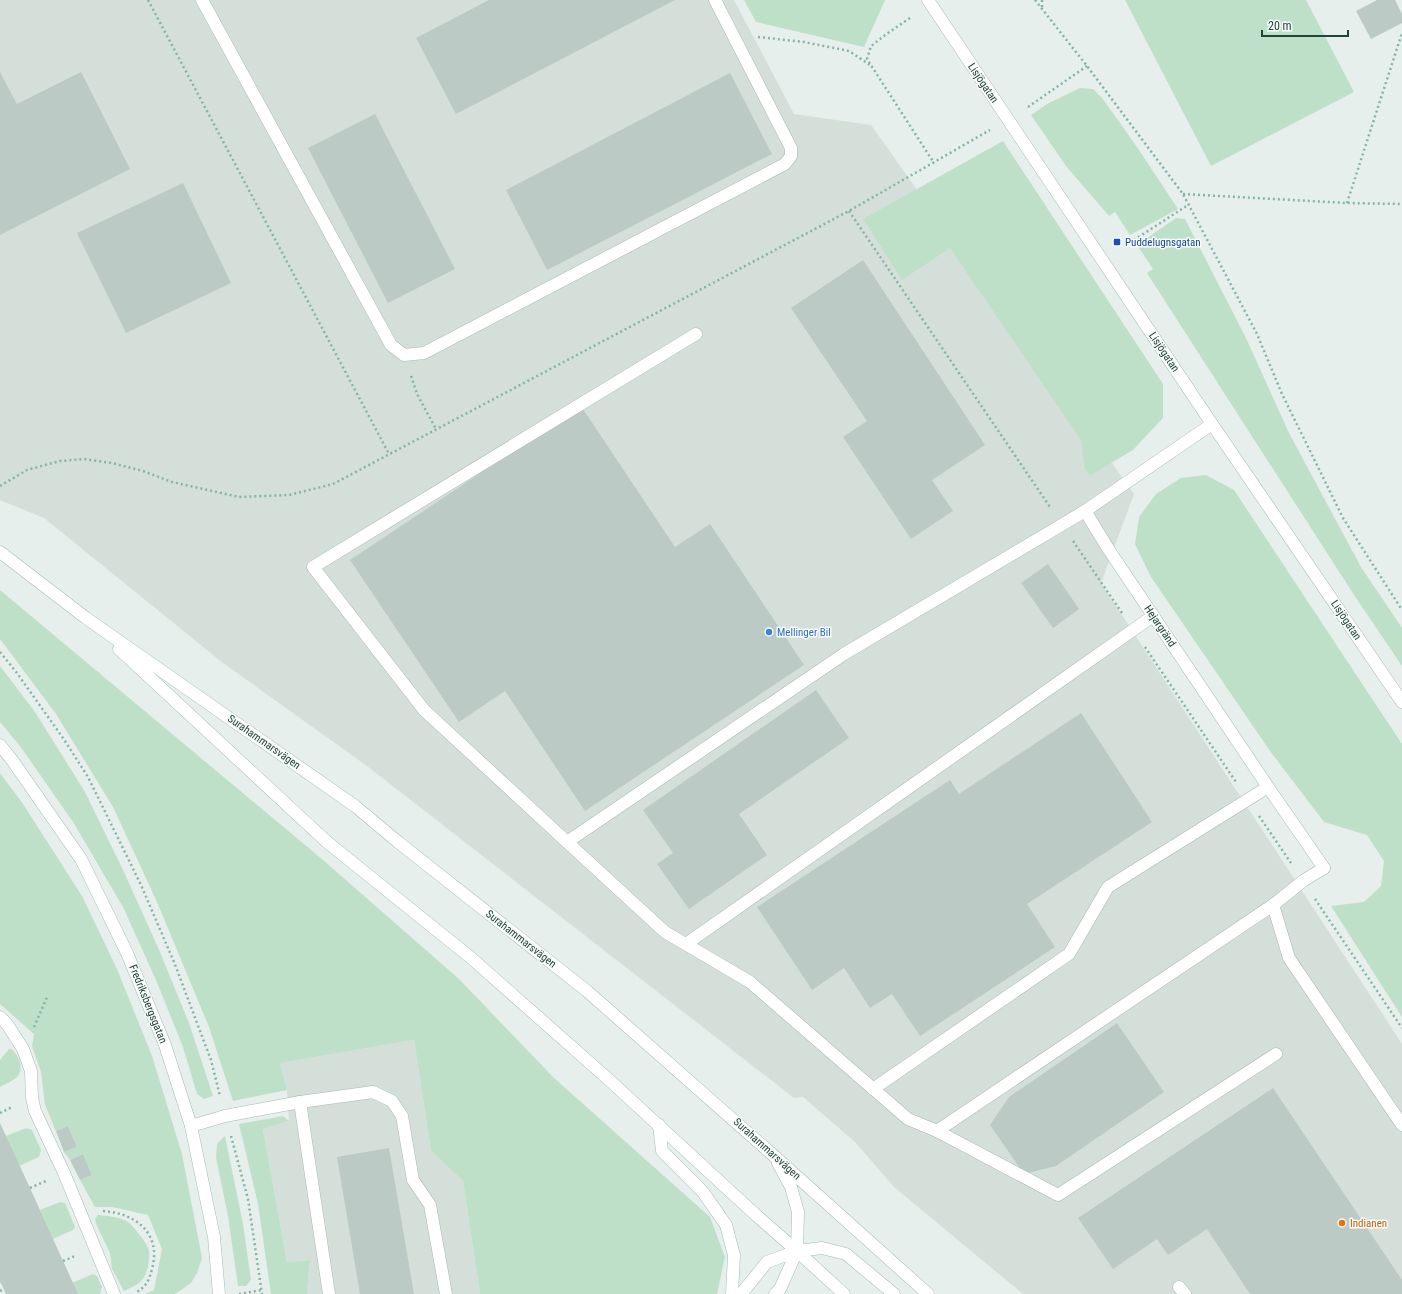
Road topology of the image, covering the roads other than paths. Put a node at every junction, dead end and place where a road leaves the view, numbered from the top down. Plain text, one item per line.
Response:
1 (202, 0) edge
2 (715, 0) edge
3 (928, 0) edge
4 (696, 334) dead end
5 (1212, 424) junction
6 (1085, 511) junction
7 (0, 552) edge
8 (1153, 616) junction
9 (86, 618) junction
10 (1402, 702) edge
11 (0, 745) edge
12 (1268, 787) junction
13 (567, 842) junction
14 (1273, 905) junction
15 (686, 944) junction
16 (0, 1017) edge
17 (1276, 1054) dead end
18 (873, 1088) junction
19 (300, 1102) junction
20 (658, 1125) junction
21 (1402, 1125) edge
22 (191, 1126) junction
23 (937, 1131) junction
24 (773, 1155) junction
25 (797, 1251) junction
26 (114, 1294) edge
27 (219, 1294) edge
28 (329, 1294) edge
29 (446, 1294) edge
30 (732, 1294) edge
31 (741, 1294) edge
32 (775, 1294) edge
33 (844, 1294) edge
34 (894, 1294) edge
35 (928, 1294) edge

1 - 2 main road
3 - 5 main road, Lisjögatan
4 - 13 main road
5 - 6 main road
5 - 10 main road, Lisjögatan
6 - 8 main road, Hejargränd
6 - 13 main road
7 - 9 main road, Surahammarsvägen
8 - 12 main road, Hejargränd
8 - 15 main road
9 - 20 main road, Surahammarsvägen
9 - 24 main road, Surahammarsvägen
11 - 22 main road, Fredriksbergsgatan
12 - 14 main road, Hejargränd
12 - 18 main road
13 - 15 main road
14 - 21 main road
14 - 23 main road
15 - 18 main road
16 - 26 main road
17 - 23 main road
18 - 23 main road
19 - 22 main road
19 - 28 main road
19 - 29 main road
20 - 25 main road, Surahammarsvägen
20 - 30 main road
22 - 27 main road, Fredriksbergsgatan
24 - 25 main road
24 - 35 main road, Surahammarsvägen
25 - 31 main road
25 - 32 main road
25 - 33 main road, Surahammarsvägen
25 - 34 main road

